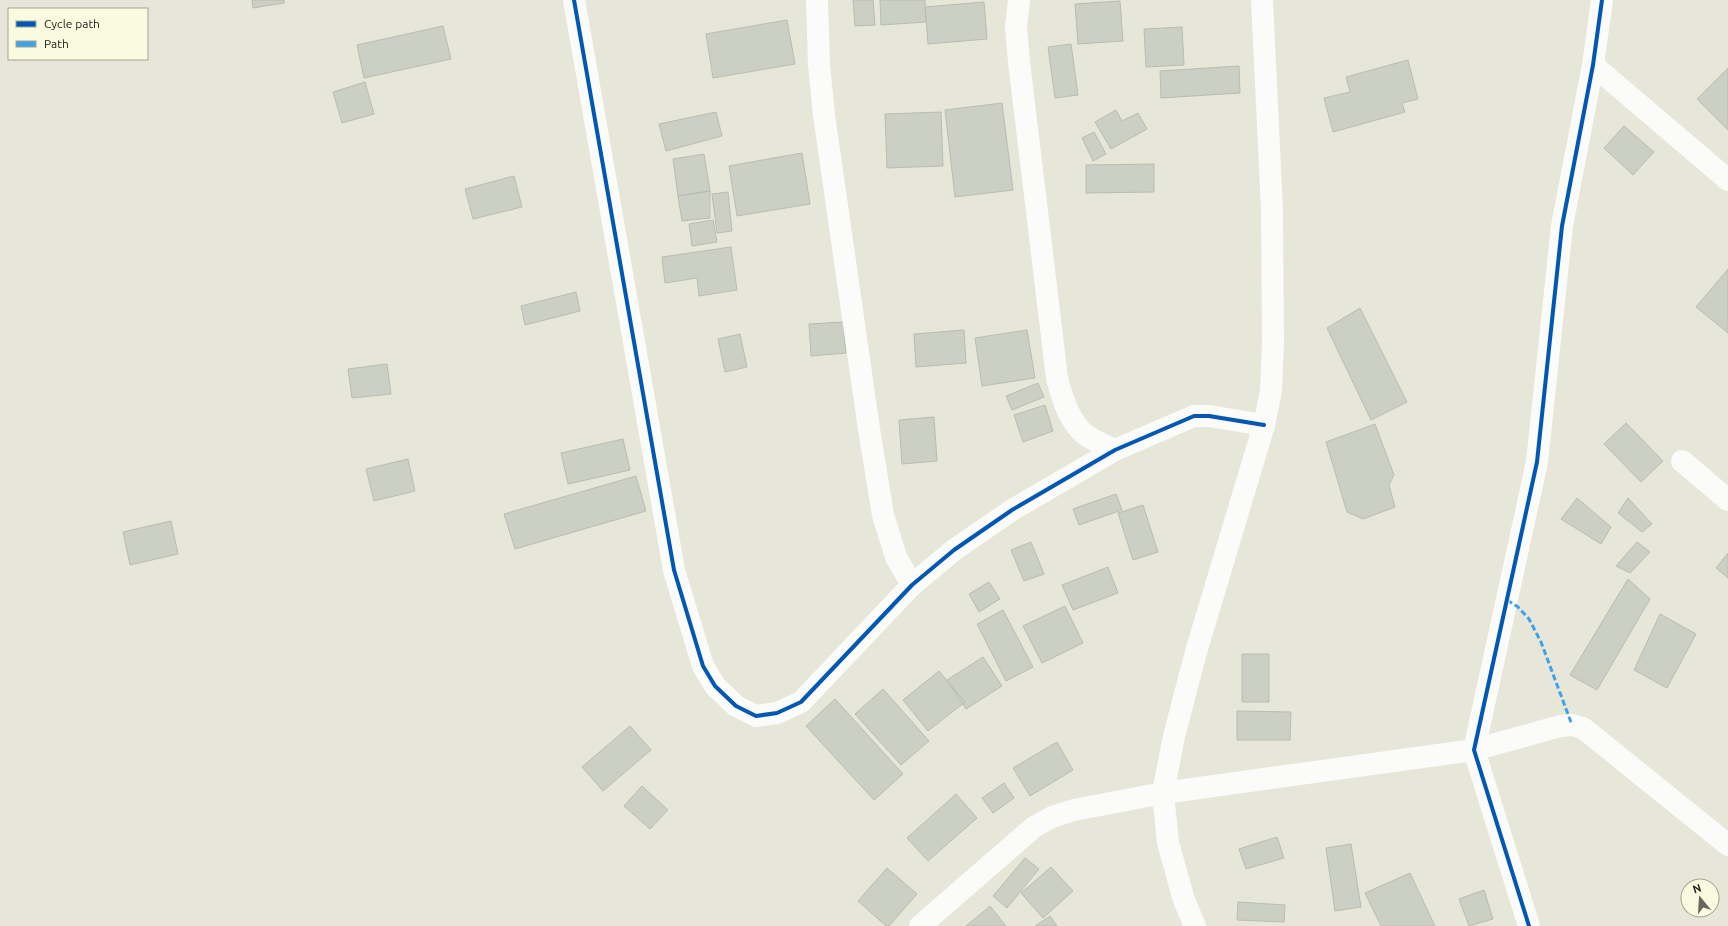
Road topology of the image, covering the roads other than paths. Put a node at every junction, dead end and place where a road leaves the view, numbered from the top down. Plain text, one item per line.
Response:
1 (574, 0) edge
2 (817, 0) edge
3 (1019, 0) edge
4 (1262, 0) edge
5 (1602, 0) edge
6 (1593, 65) junction
7 (1728, 180) edge
8 (1264, 425) junction
9 (1115, 450) junction
10 (1682, 461) dead end
11 (1728, 500) edge
12 (912, 585) junction
13 (1474, 750) junction
14 (1163, 792) junction
15 (1728, 844) edge
16 (920, 926) edge
17 (1195, 926) edge
18 (1529, 926) edge

1 - 12 street
2 - 12 street
3 - 9 street
4 - 8 street
5 - 6 street
6 - 7 street
6 - 13 street
8 - 9 street
8 - 14 street
9 - 12 street
10 - 11 street
13 - 14 street
13 - 15 street
13 - 18 street
14 - 16 street
14 - 17 street

